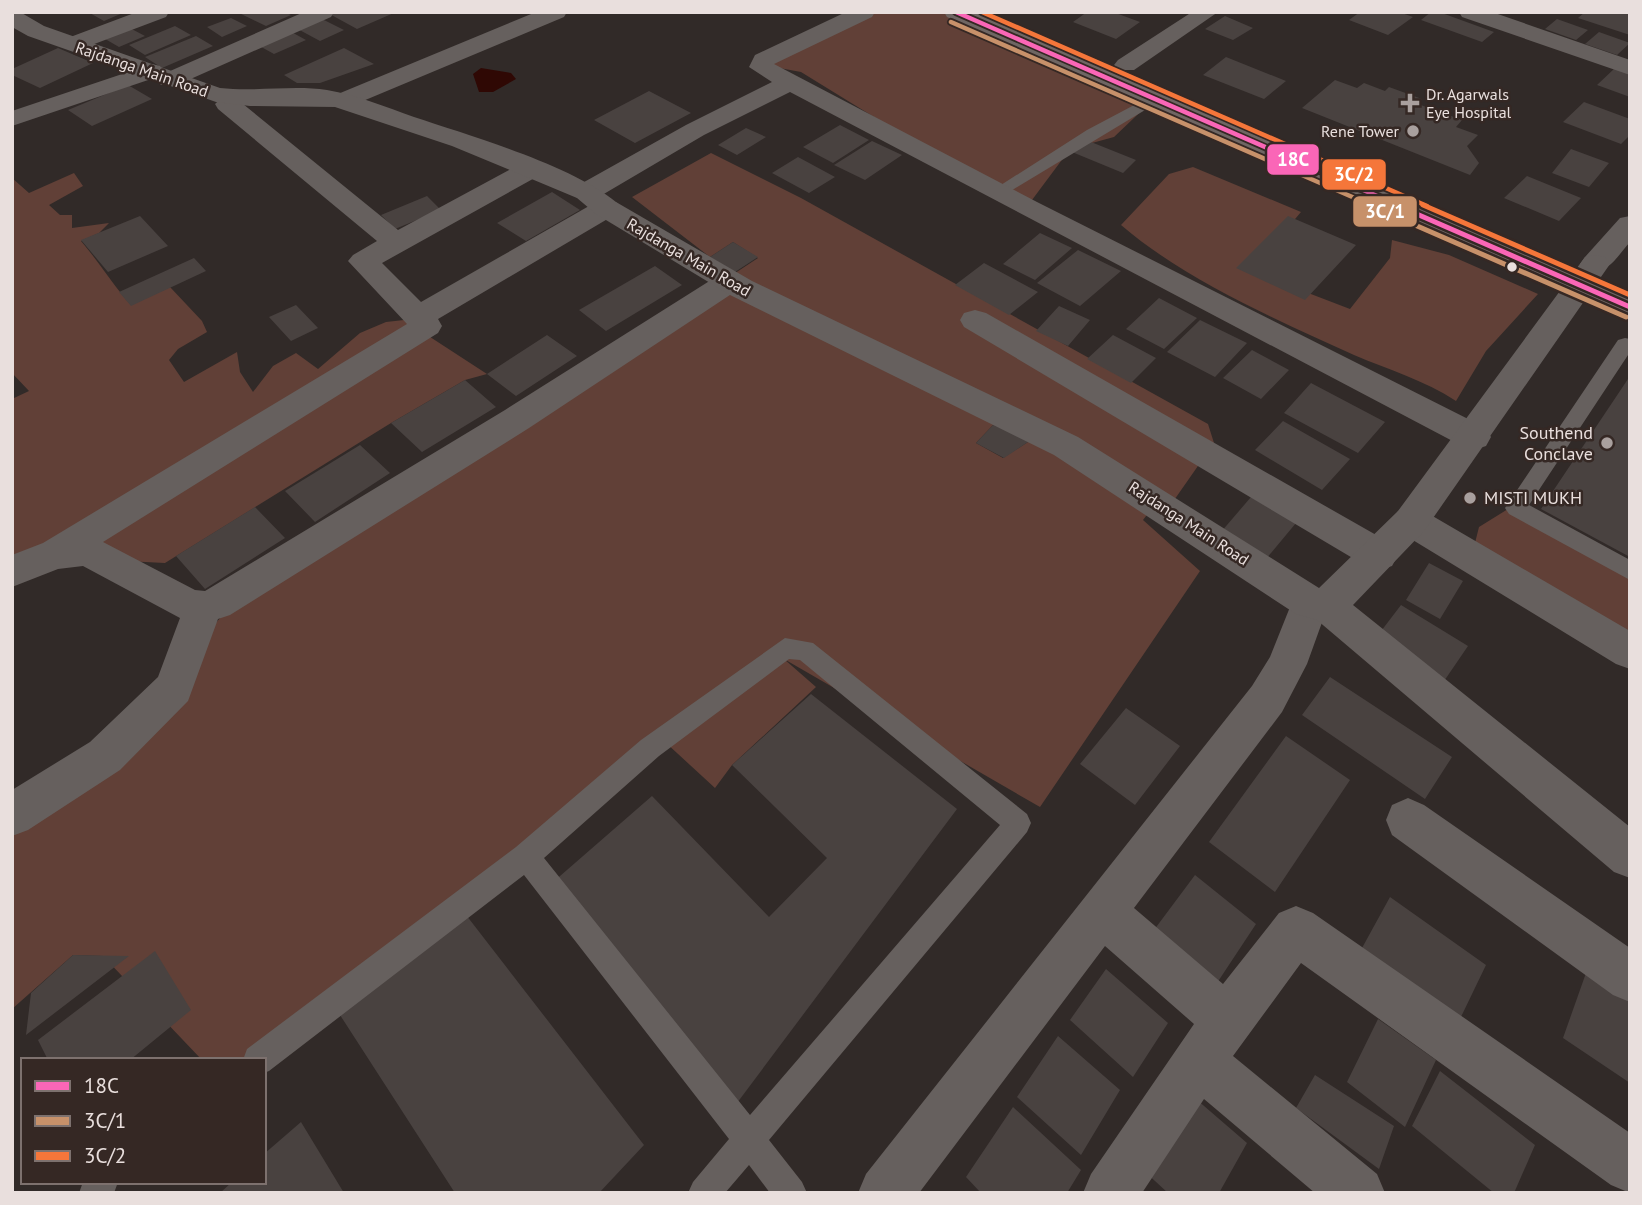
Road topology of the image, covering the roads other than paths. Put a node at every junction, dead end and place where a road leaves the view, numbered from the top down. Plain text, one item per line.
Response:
1 (158, 12) edge
2 (323, 12) edge
3 (556, 12) edge
4 (863, 12) edge
5 (955, 12) edge
6 (999, 12) edge
7 (1207, 12) edge
8 (1470, 12) edge
9 (12, 17) edge
10 (73, 44) junction
11 (1126, 65) junction
12 (1630, 68) edge
13 (161, 76) junction
14 (788, 84) junction
15 (1155, 98) junction
16 (236, 99) junction
17 (342, 102) junction
18 (12, 119) edge
19 (531, 169) junction
20 (998, 192) junction
21 (597, 200) junction
22 (1630, 223) edge
23 (394, 242) junction
24 (1587, 274) junction
25 (1630, 279) edge
26 (729, 282) junction
27 (1630, 306) edge
28 (421, 316) junction
29 (975, 320) dead end
30 (1630, 346) edge
31 (1474, 437) junction
32 (1411, 521) junction
33 (54, 554) junction
34 (1379, 555) junction
35 (1630, 571) edge
36 (12, 572) edge
37 (1318, 604) junction
38 (203, 608) junction
39 (1630, 652) edge
40 (12, 814) edge
41 (1408, 820) dead end
42 (526, 856) junction
43 (1630, 856) edge
44 (1101, 911) junction
45 (1630, 978) edge
46 (1213, 1040) junction
47 (261, 1058) edge
48 (750, 1139) junction
49 (1630, 1166) edge
50 (705, 1193) edge
51 (791, 1193) edge
52 (885, 1193) edge
53 (1111, 1193) edge
54 (1358, 1193) edge

1 - 10 street
2 - 13 street
3 - 17 street
4 - 14 street
5 - 15 main road
6 - 11 main road
7 - 11 street
8 - 12 street
9 - 10 street, Rajdanga Main Road
10 - 13 street, Rajdanga Main Road
11 - 24 main road
13 - 16 street, Rajdanga Main Road
13 - 18 street
14 - 20 street
14 - 21 street
15 - 20 lane
15 - 24 main road
16 - 17 street, Rajdanga Main Road
16 - 23 street
17 - 19 street, Rajdanga Main Road
19 - 21 street, Rajdanga Main Road
19 - 23 street
20 - 31 street
21 - 26 street, Rajdanga Main Road
21 - 28 street
22 - 24 street
23 - 28 street
24 - 25 main road
24 - 27 main road
24 - 31 street
26 - 37 street, Rajdanga Main Road
26 - 38 street
28 - 33 street
29 - 34 street
30 - 35 lane
31 - 32 street
32 - 34 street
32 - 39 street
33 - 36 street
33 - 38 street
34 - 37 street
37 - 43 street, Rajdanga Main Road
37 - 44 street
38 - 40 street
41 - 45 street
42 - 47 lane
42 - 48 lane
42 - 48 lane
44 - 46 street
44 - 52 street
46 - 49 street
46 - 53 street
46 - 54 street
48 - 50 lane
48 - 51 lane

